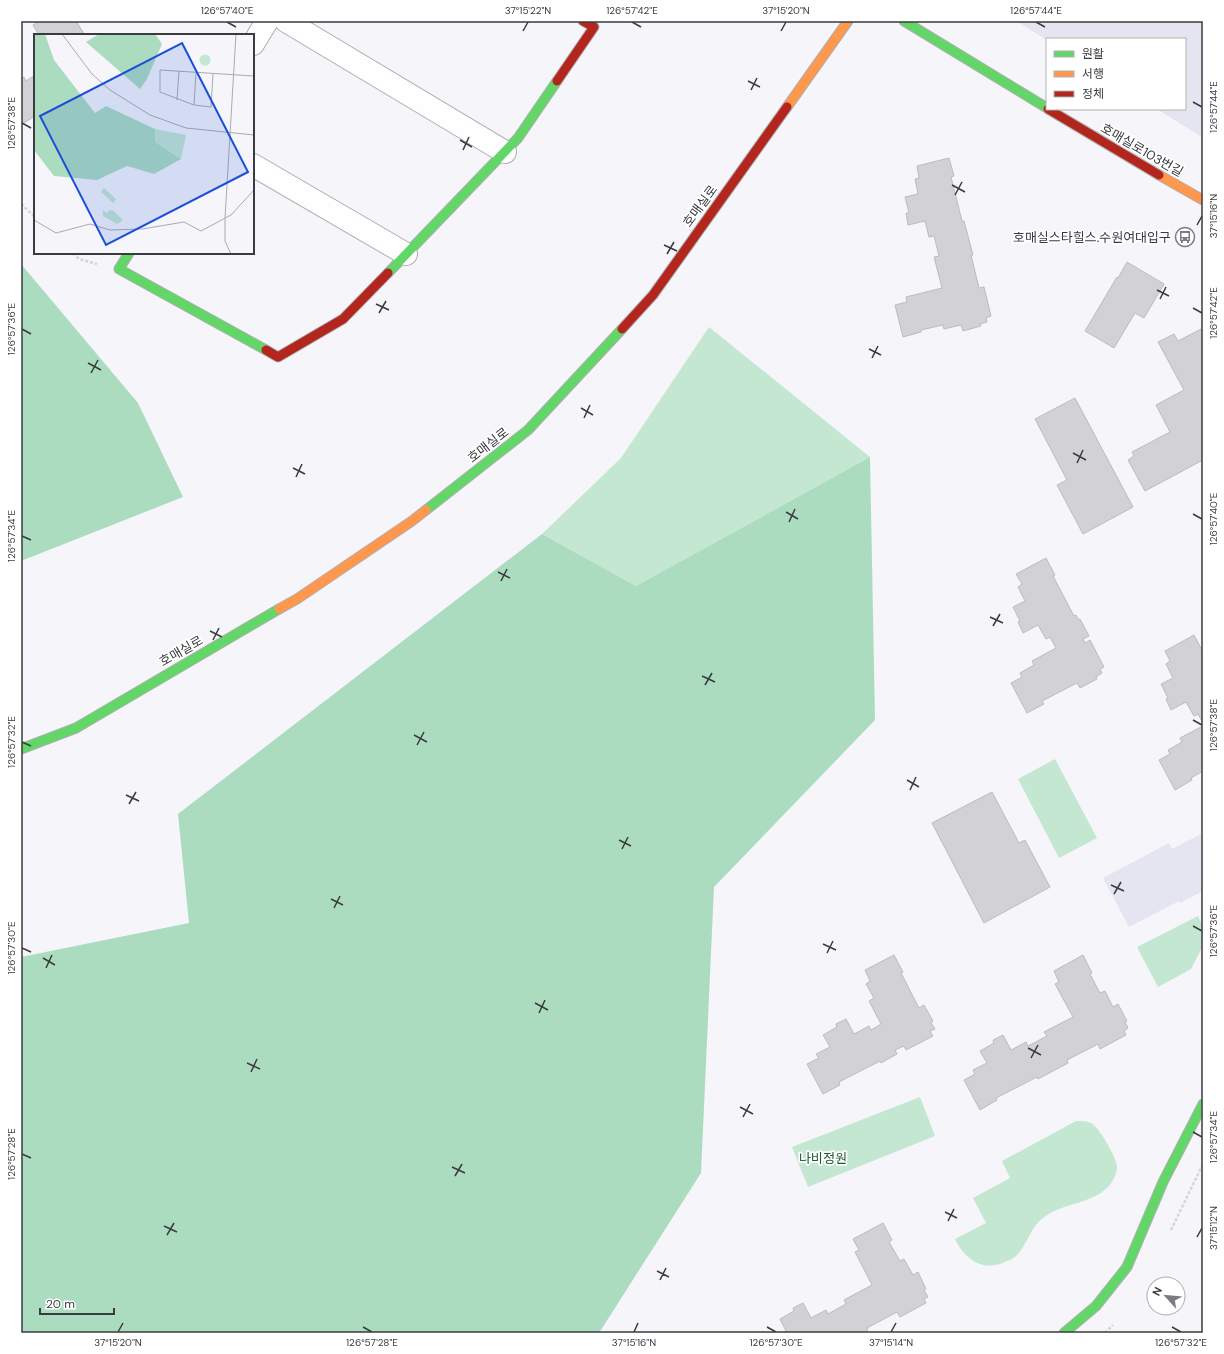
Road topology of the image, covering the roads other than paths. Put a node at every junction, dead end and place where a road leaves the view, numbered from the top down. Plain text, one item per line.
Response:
1 (267, 21) edge
2 (286, 21) edge
3 (583, 21) edge
4 (848, 21) edge
5 (904, 21) edge
6 (254, 42) edge
7 (1046, 108) edge
8 (1050, 110) edge
9 (505, 152) junction
10 (254, 166) edge
11 (1203, 200) edge
12 (128, 254) edge
13 (406, 254) junction
14 (21, 749) edge
15 (1203, 1104) edge
16 (1064, 1333) edge

1 - 6 street
2 - 9 street
3 - 9 street
4 - 14 street, 호매실로
5 - 7 street, 호매실로103번길
8 - 11 street, 호매실로103번길
9 - 13 street
10 - 13 street
12 - 13 street
15 - 16 street

